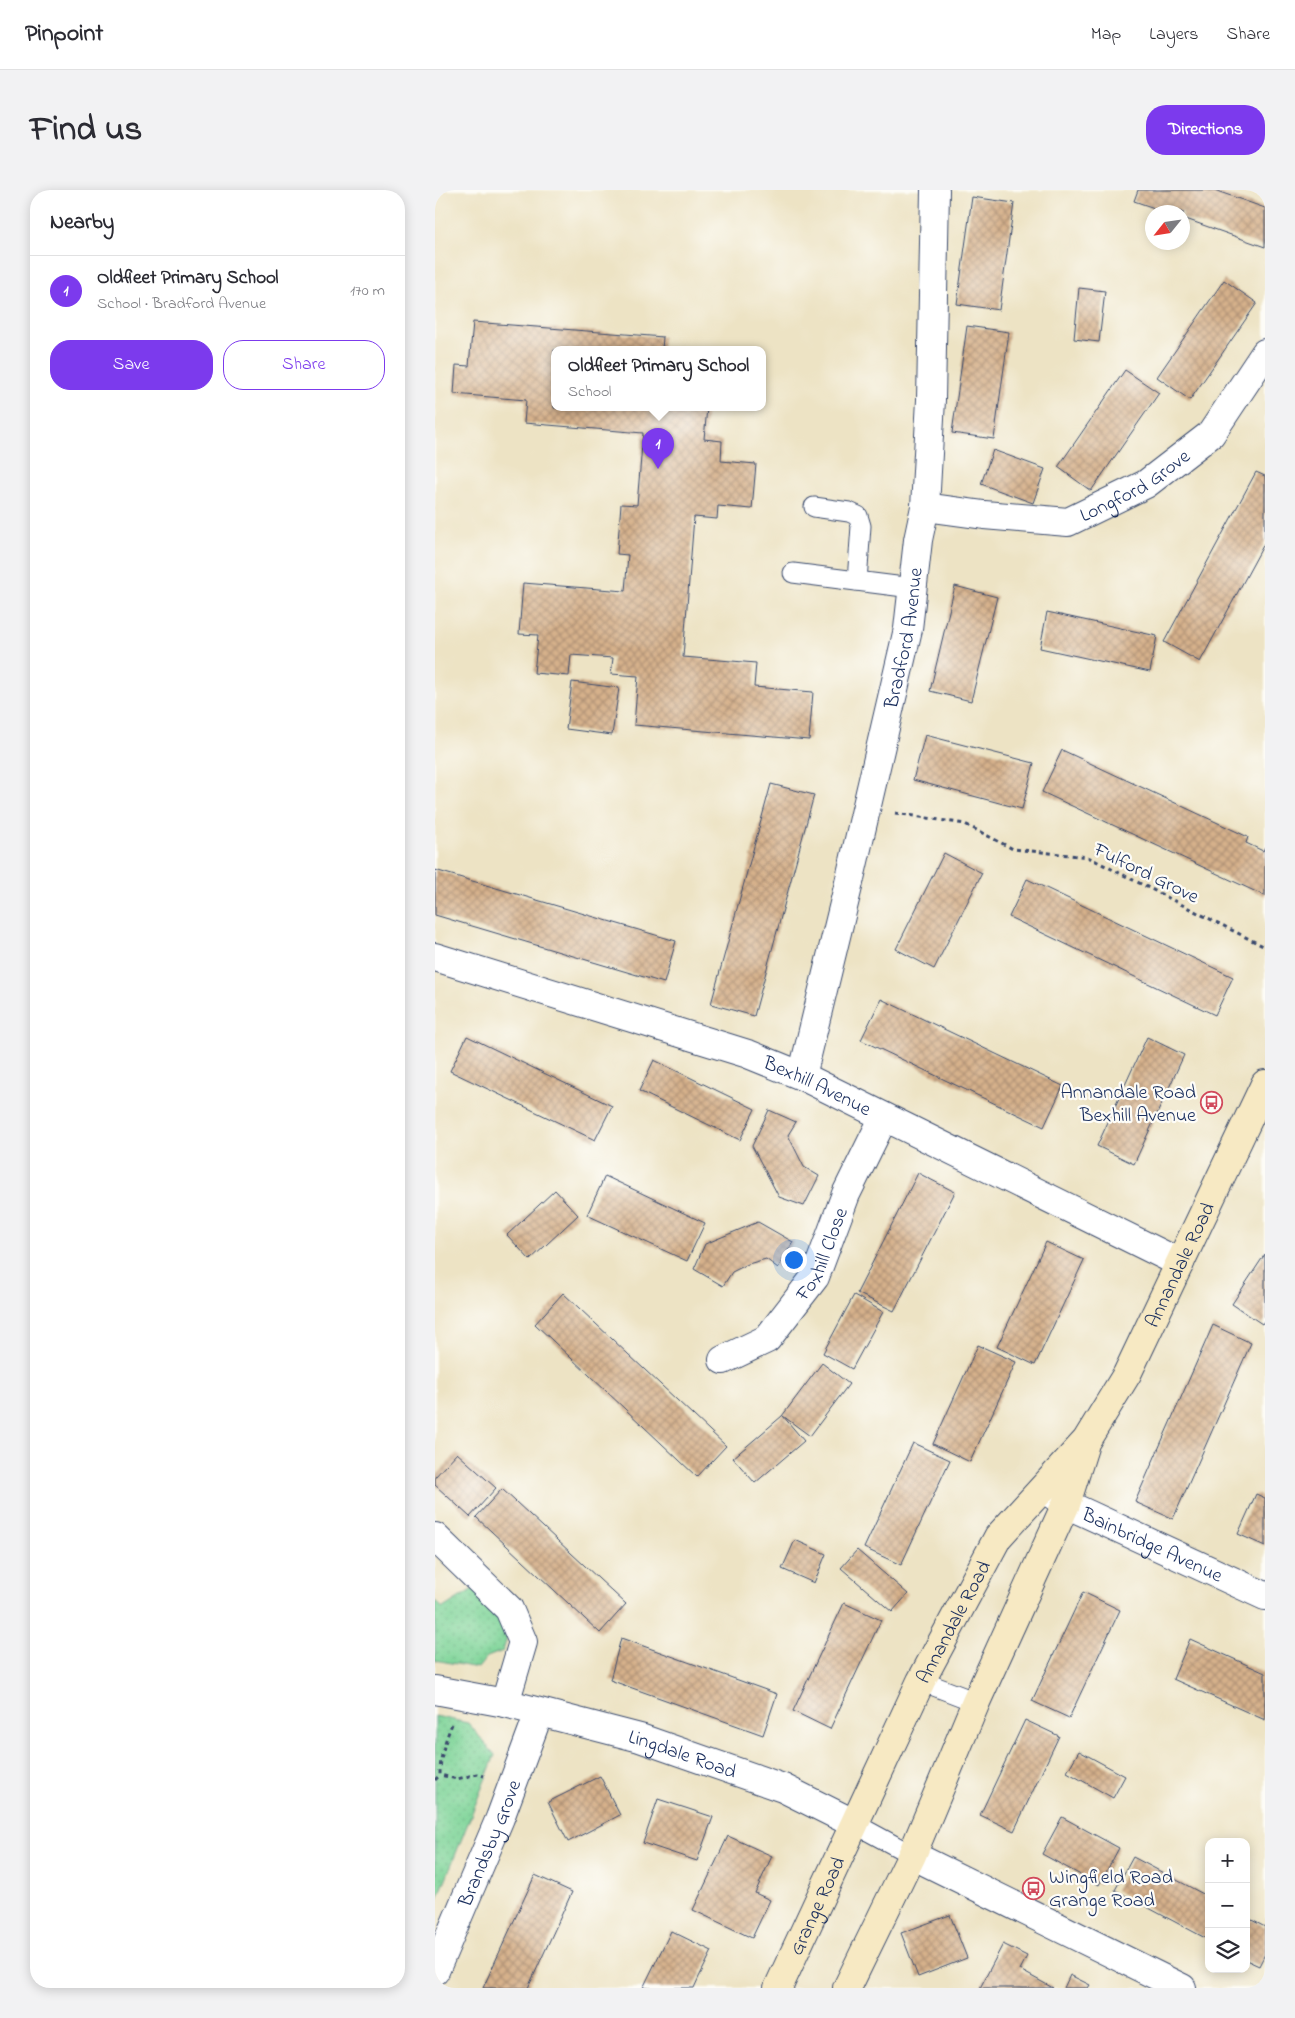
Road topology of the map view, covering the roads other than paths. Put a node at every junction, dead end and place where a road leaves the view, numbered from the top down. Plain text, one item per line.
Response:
1 (935, 190) edge
2 (1265, 353) edge
3 (814, 507) dead end
4 (925, 507) junction
5 (793, 574) dead end
6 (857, 582) junction
7 (912, 588) junction
8 (435, 957) edge
9 (802, 1076) junction
10 (1265, 1084) edge
11 (884, 1117) junction
12 (1180, 1263) junction
13 (723, 1360) dead end
14 (1086, 1441) junction
15 (1043, 1488) junction
16 (1066, 1504) junction
17 (435, 1537) edge
18 (1265, 1596) edge
19 (921, 1681) junction
20 (448, 1692) edge
21 (976, 1702) junction
22 (505, 1703) junction
23 (539, 1713) junction
24 (855, 1824) junction
25 (912, 1855) junction
26 (435, 1971) edge
27 (778, 1988) edge
28 (847, 1988) edge
29 (1182, 1988) edge

1 - 4 street, Bradford Avenue
2 - 4 street, Longford Grove
3 - 6 lane
4 - 7 street, Bradford Avenue
5 - 6 lane
6 - 7 lane
7 - 9 street, Bradford Avenue
8 - 9 street, Bexhill Avenue
9 - 11 street, Bexhill Avenue
10 - 12 street, Annandale Road
11 - 12 street, Bexhill Avenue
11 - 13 street, Foxhill Close
12 - 14 street, Annandale Road
14 - 15 street, Annandale Road
14 - 16 street, Annandale Road
15 - 16 street, Bainbridge Avenue
15 - 19 street, Annandale Road
16 - 18 street, Bainbridge Avenue
16 - 21 street, Annandale Road
17 - 22 street
19 - 21 lane
19 - 24 street, Annandale Road
20 - 22 street, Lingdale Road
21 - 25 street, Annandale Road
22 - 23 street, Lingdale Road
23 - 24 street, Lingdale Road
23 - 26 street, Brandsby Grove
24 - 25 lane
24 - 27 street, Grange Road
25 - 28 street
25 - 29 street

